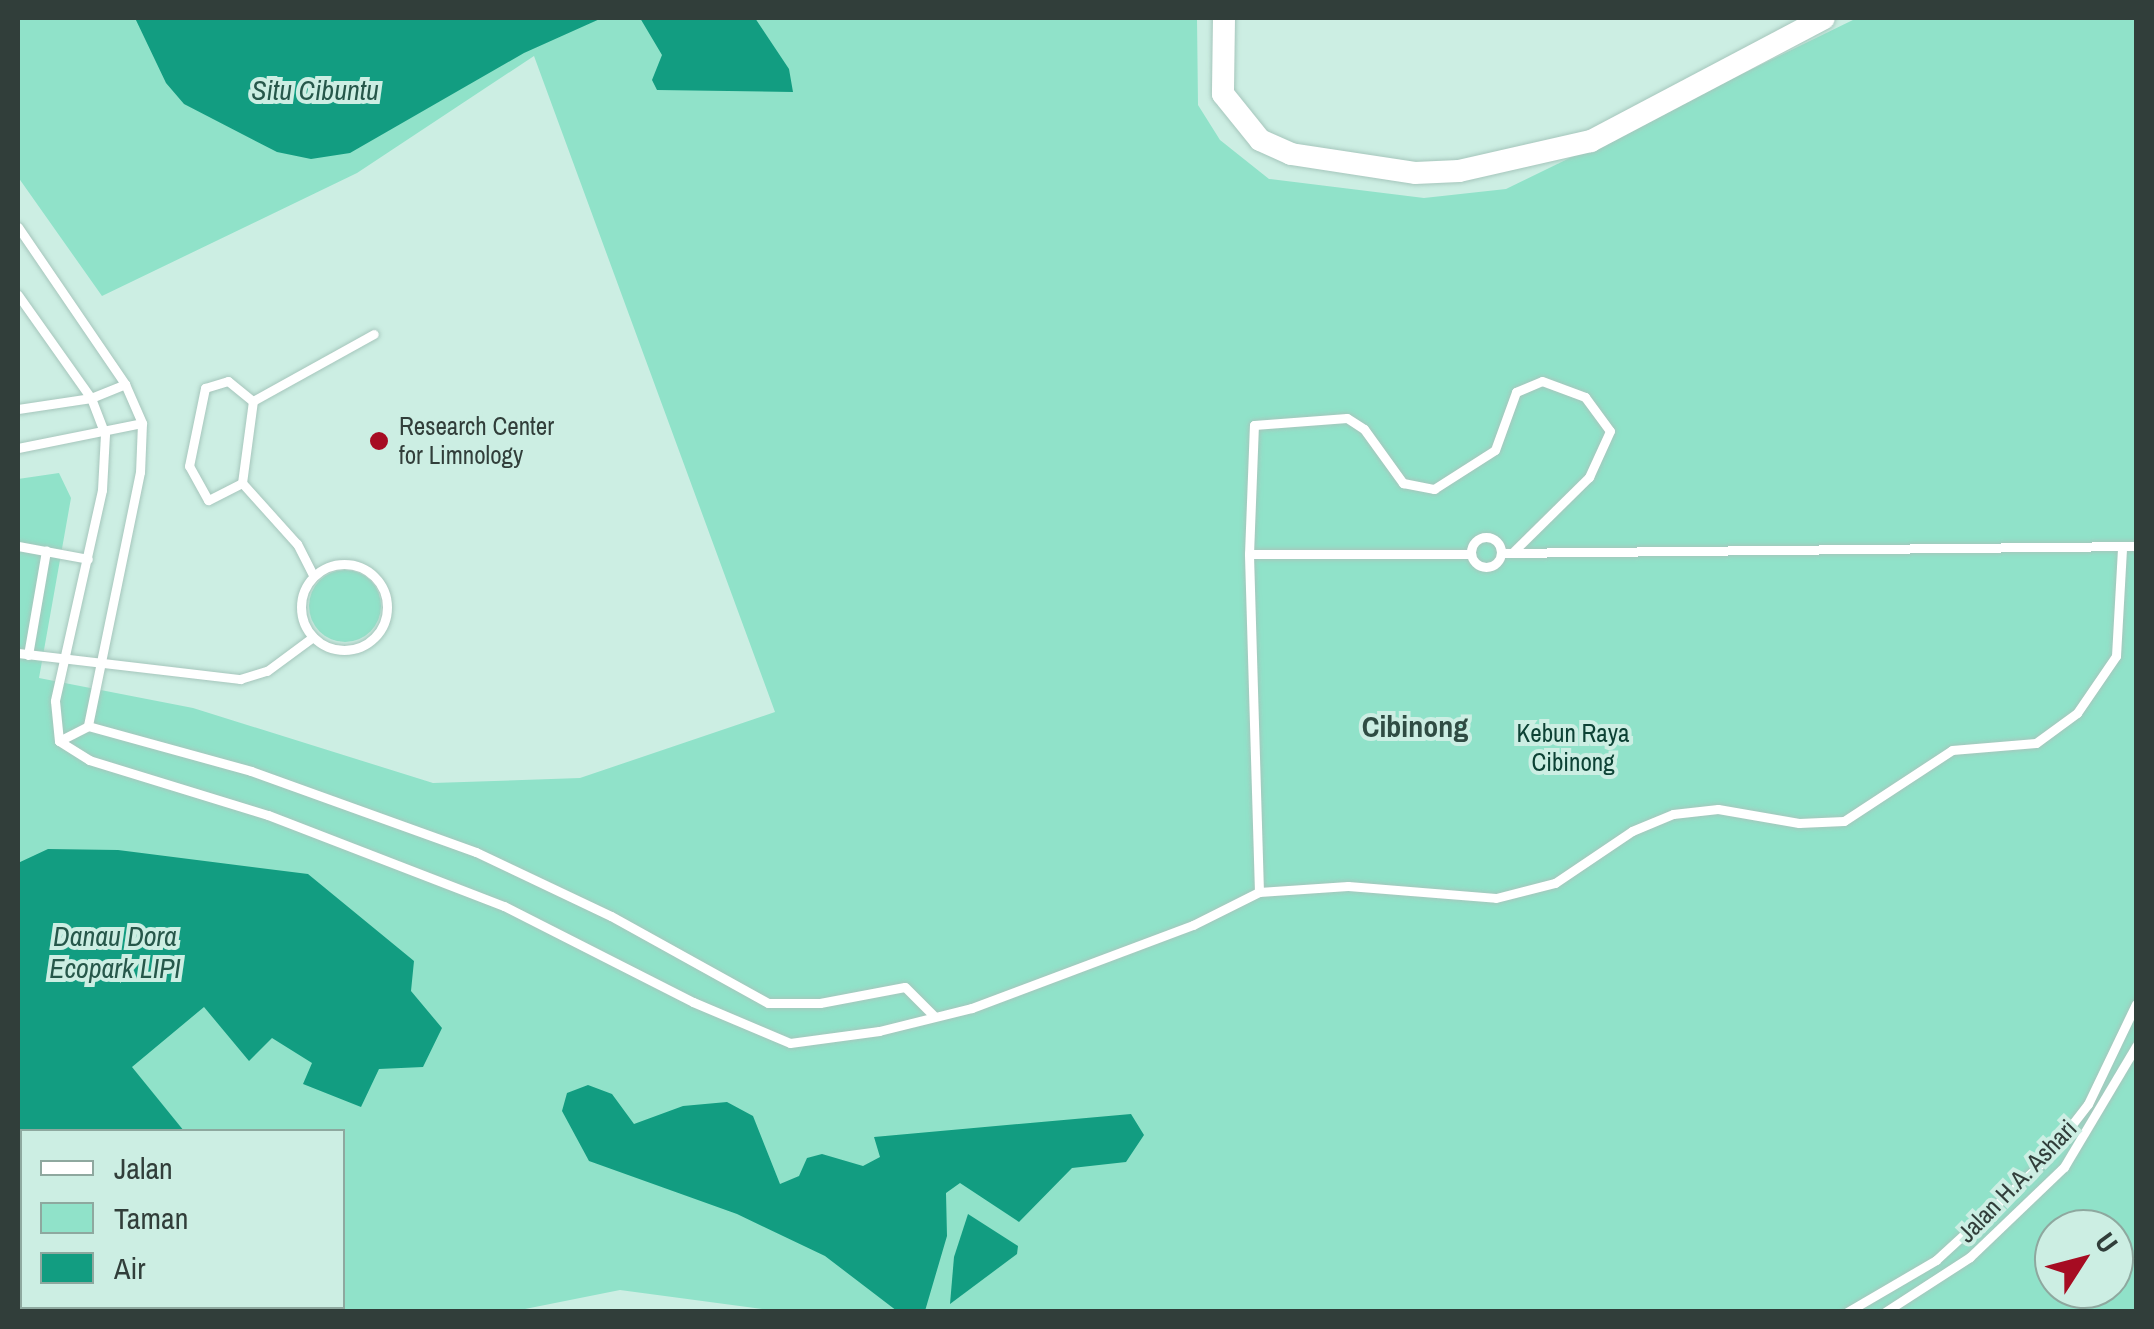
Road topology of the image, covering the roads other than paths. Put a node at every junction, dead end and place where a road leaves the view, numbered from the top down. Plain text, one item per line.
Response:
1 (1224, 18) edge
2 (1824, 18) edge
3 (18, 227) edge
4 (18, 295) edge
5 (374, 334) dead end
6 (125, 384) junction
7 (90, 398) junction
8 (253, 401) junction
9 (18, 409) edge
10 (142, 423) junction
11 (105, 434) junction
12 (18, 448) edge
13 (242, 483) junction
14 (18, 546) edge
15 (2136, 546) edge
16 (2122, 547) junction
17 (46, 550) junction
18 (1514, 551) junction
19 (1501, 552) junction
20 (1249, 554) junction
21 (1471, 554) junction
22 (88, 559) junction
23 (313, 576) junction
24 (313, 637) junction
25 (23, 654) edge
26 (65, 657) junction
27 (96, 662) junction
28 (88, 726) junction
29 (59, 740) junction
30 (1259, 892) junction
31 (2136, 1004) edge
32 (934, 1016) junction
33 (2136, 1046) edge
34 (1846, 1312) edge
35 (1886, 1312) edge

1 - 2 street
3 - 6 lane
4 - 7 lane
5 - 8 lane
6 - 7 lane
6 - 10 lane
7 - 9 lane
7 - 11 lane
8 - 13 lane
8 - 13 lane
10 - 11 lane
10 - 27 lane
11 - 12 lane
11 - 22 lane
13 - 23 lane
14 - 17 lane
15 - 16 lane
16 - 18 lane
16 - 30 lane
17 - 22 lane
17 - 25 lane
18 - 19 lane
18 - 20 lane
19 - 21 lane
19 - 21 lane
20 - 21 lane
20 - 30 lane
22 - 26 lane
23 - 24 lane
23 - 24 lane
24 - 27 lane
25 - 26 lane
26 - 27 lane
26 - 29 lane
27 - 28 lane
28 - 29 lane
28 - 32 lane
29 - 32 lane
30 - 32 lane
31 - 34 lane, Jalan H.A. Ashari
33 - 35 lane, Jalan H.A. Ashari

